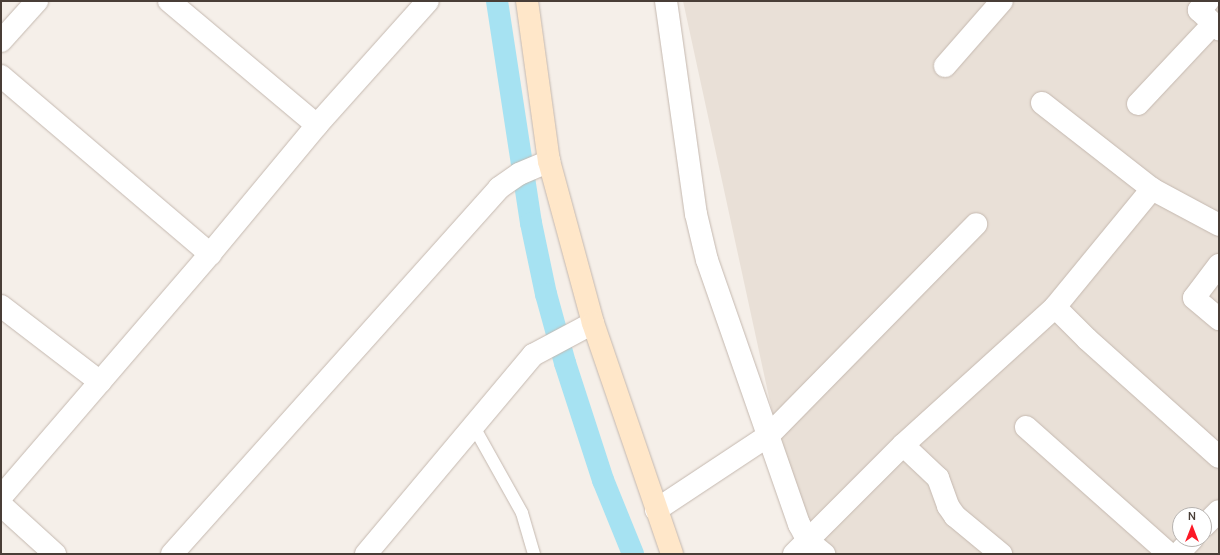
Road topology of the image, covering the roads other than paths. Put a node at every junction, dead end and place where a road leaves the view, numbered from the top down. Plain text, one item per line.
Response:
1 (37, 1) edge
2 (169, 1) edge
3 (428, 1) edge
4 (527, 1) edge
5 (666, 1) edge
6 (1002, 1) edge
7 (1208, 1) edge
8 (1216, 27) edge
9 (1, 41) edge
10 (945, 66) dead end
11 (1, 76) edge
12 (1042, 103) dead end
13 (1138, 104) dead end
14 (318, 125) junction
15 (549, 161) junction
16 (1152, 189) junction
17 (976, 224) dead end
18 (1219, 225) edge
19 (210, 254) junction
20 (1219, 265) edge
21 (1, 306) edge
22 (1055, 307) junction
23 (1219, 319) edge
24 (594, 323) junction
25 (100, 382) junction
26 (474, 427) junction
27 (1026, 427) dead end
28 (768, 436) junction
29 (903, 445) junction
30 (1219, 457) edge
31 (1, 497) edge
32 (1, 505) edge
33 (656, 510) junction
34 (809, 550) edge
35 (55, 554) edge
36 (172, 554) edge
37 (366, 554) edge
38 (534, 554) edge
39 (672, 554) edge
40 (1001, 554) edge
41 (1169, 554) edge

1 - 9 street
2 - 14 street
3 - 14 street
4 - 15 street
5 - 28 street
6 - 10 street
7 - 8 street
8 - 13 street
11 - 19 street
12 - 16 street
14 - 19 street
15 - 24 street
15 - 36 street
16 - 18 street
16 - 22 street
17 - 28 street
19 - 25 street
20 - 23 street
21 - 25 street
22 - 29 street
22 - 30 street
24 - 26 street
24 - 33 street
25 - 31 street
26 - 37 street
26 - 38 lane
27 - 41 street
28 - 33 street
28 - 34 street
29 - 34 street
29 - 40 street
32 - 35 street
33 - 39 street

